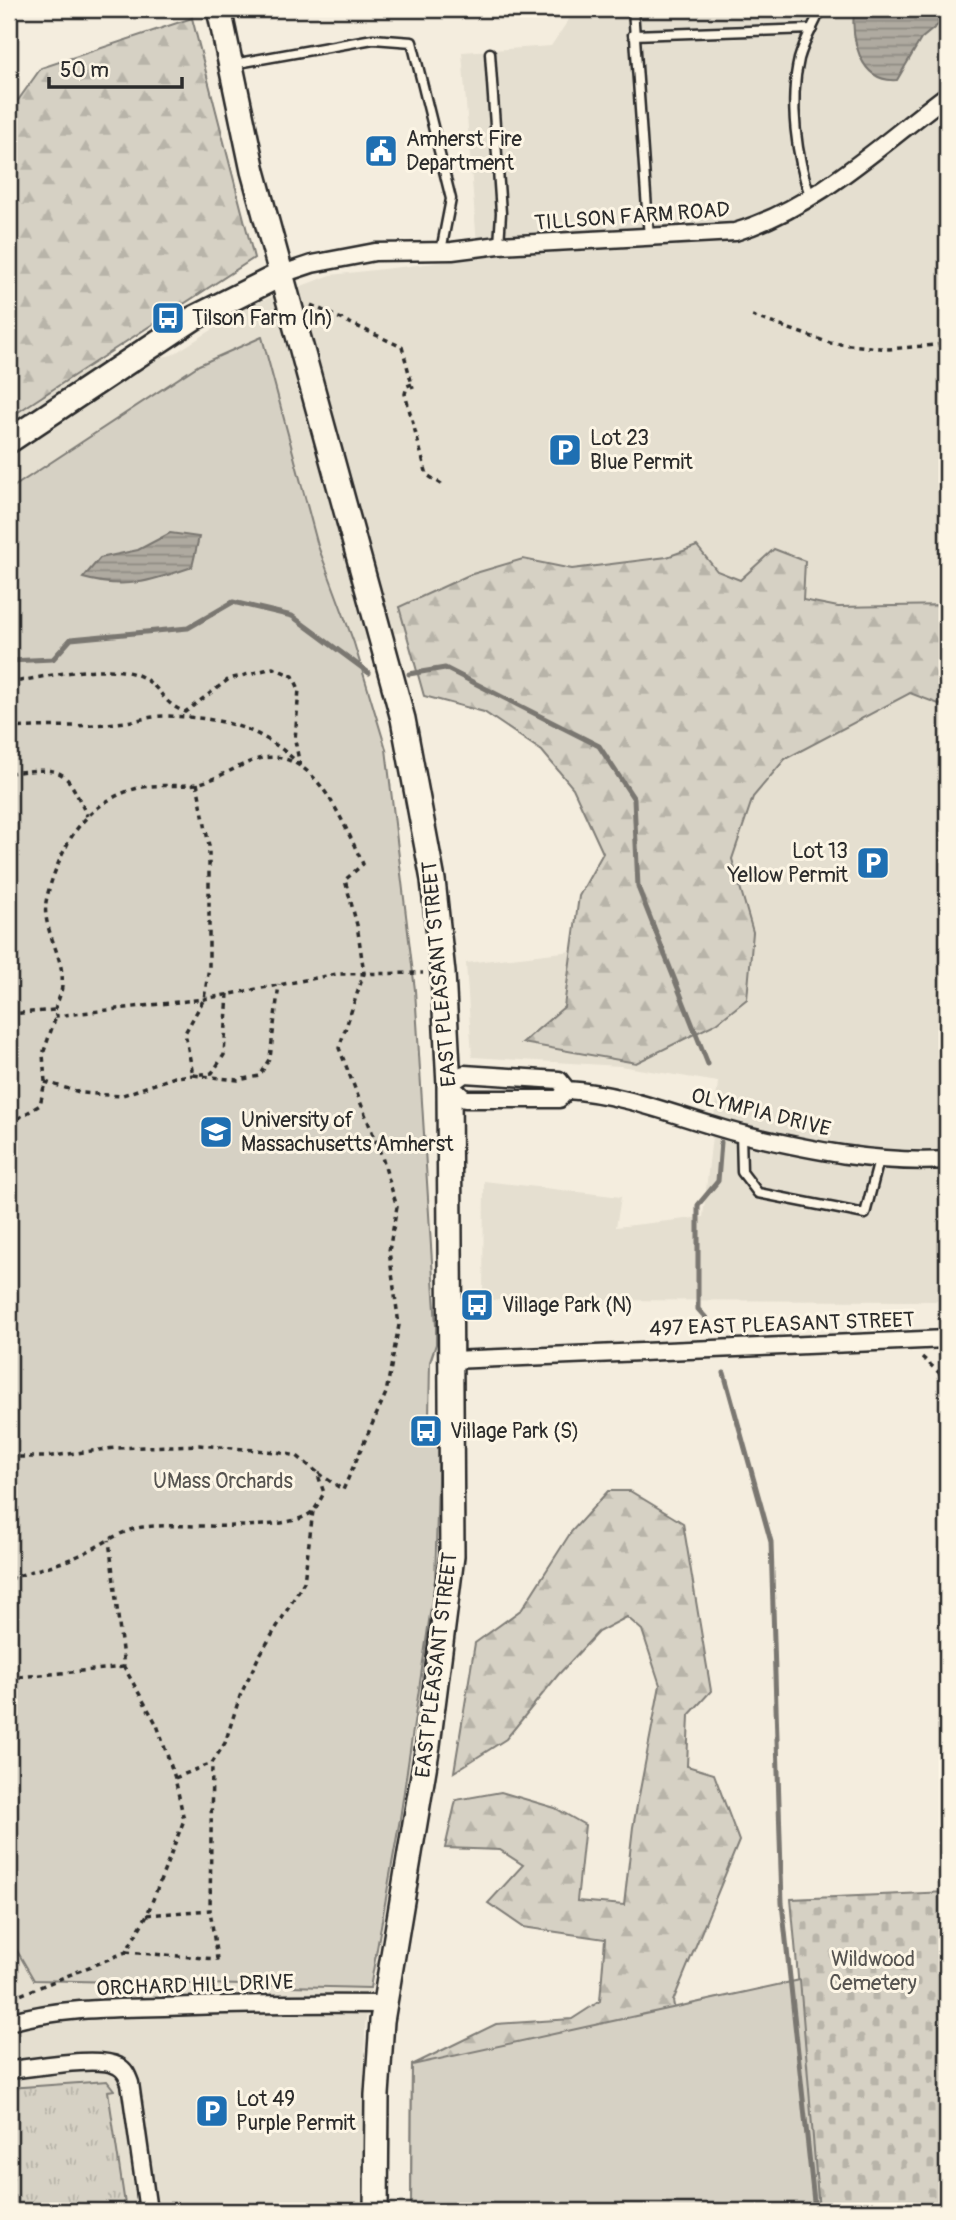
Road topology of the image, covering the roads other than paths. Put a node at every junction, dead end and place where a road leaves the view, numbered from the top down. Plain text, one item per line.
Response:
1 (219, 9) edge
2 (633, 9) edge
3 (821, 9) edge
4 (811, 29) junction
5 (633, 35) junction
6 (490, 53) dead end
7 (230, 65) junction
8 (947, 95) edge
9 (811, 198) junction
10 (649, 238) junction
11 (499, 245) junction
12 (441, 251) junction
13 (282, 274) junction
14 (9, 441) edge
15 (449, 1084) junction
16 (567, 1090) junction
17 (741, 1133) junction
18 (879, 1160) junction
19 (947, 1160) edge
20 (947, 1339) edge
21 (451, 1360) junction
22 (385, 2004) junction
23 (9, 2022) edge
24 (9, 2070) edge
25 (148, 2211) edge
26 (376, 2211) edge

1 - 7 main road, EAST PLEASANT STREET
2 - 5 lane
3 - 4 lane
4 - 5 lane
4 - 9 lane
5 - 10 lane
6 - 11 lane
7 - 12 lane
7 - 13 main road, EAST PLEASANT STREET
8 - 9 street, TILLSON FARM ROAD
9 - 10 street, TILLSON FARM ROAD
10 - 11 street, TILLSON FARM ROAD
11 - 12 street, TILLSON FARM ROAD
12 - 13 street, TILLSON FARM ROAD
13 - 14 main road
13 - 15 main road, EAST PLEASANT STREET
15 - 16 street, OLYMPIA DRIVE
15 - 16 street, OLYMPIA DRIVE
15 - 21 main road, EAST PLEASANT STREET
16 - 17 street, OLYMPIA DRIVE
17 - 18 street, OLYMPIA DRIVE
17 - 18 lane
18 - 19 street, OLYMPIA DRIVE
20 - 21 street, 497 EAST PLEASANT STREET
21 - 22 main road, EAST PLEASANT STREET
22 - 23 street, ORCHARD HILL DRIVE
22 - 26 main road, EAST PLEASANT STREET
24 - 25 street

